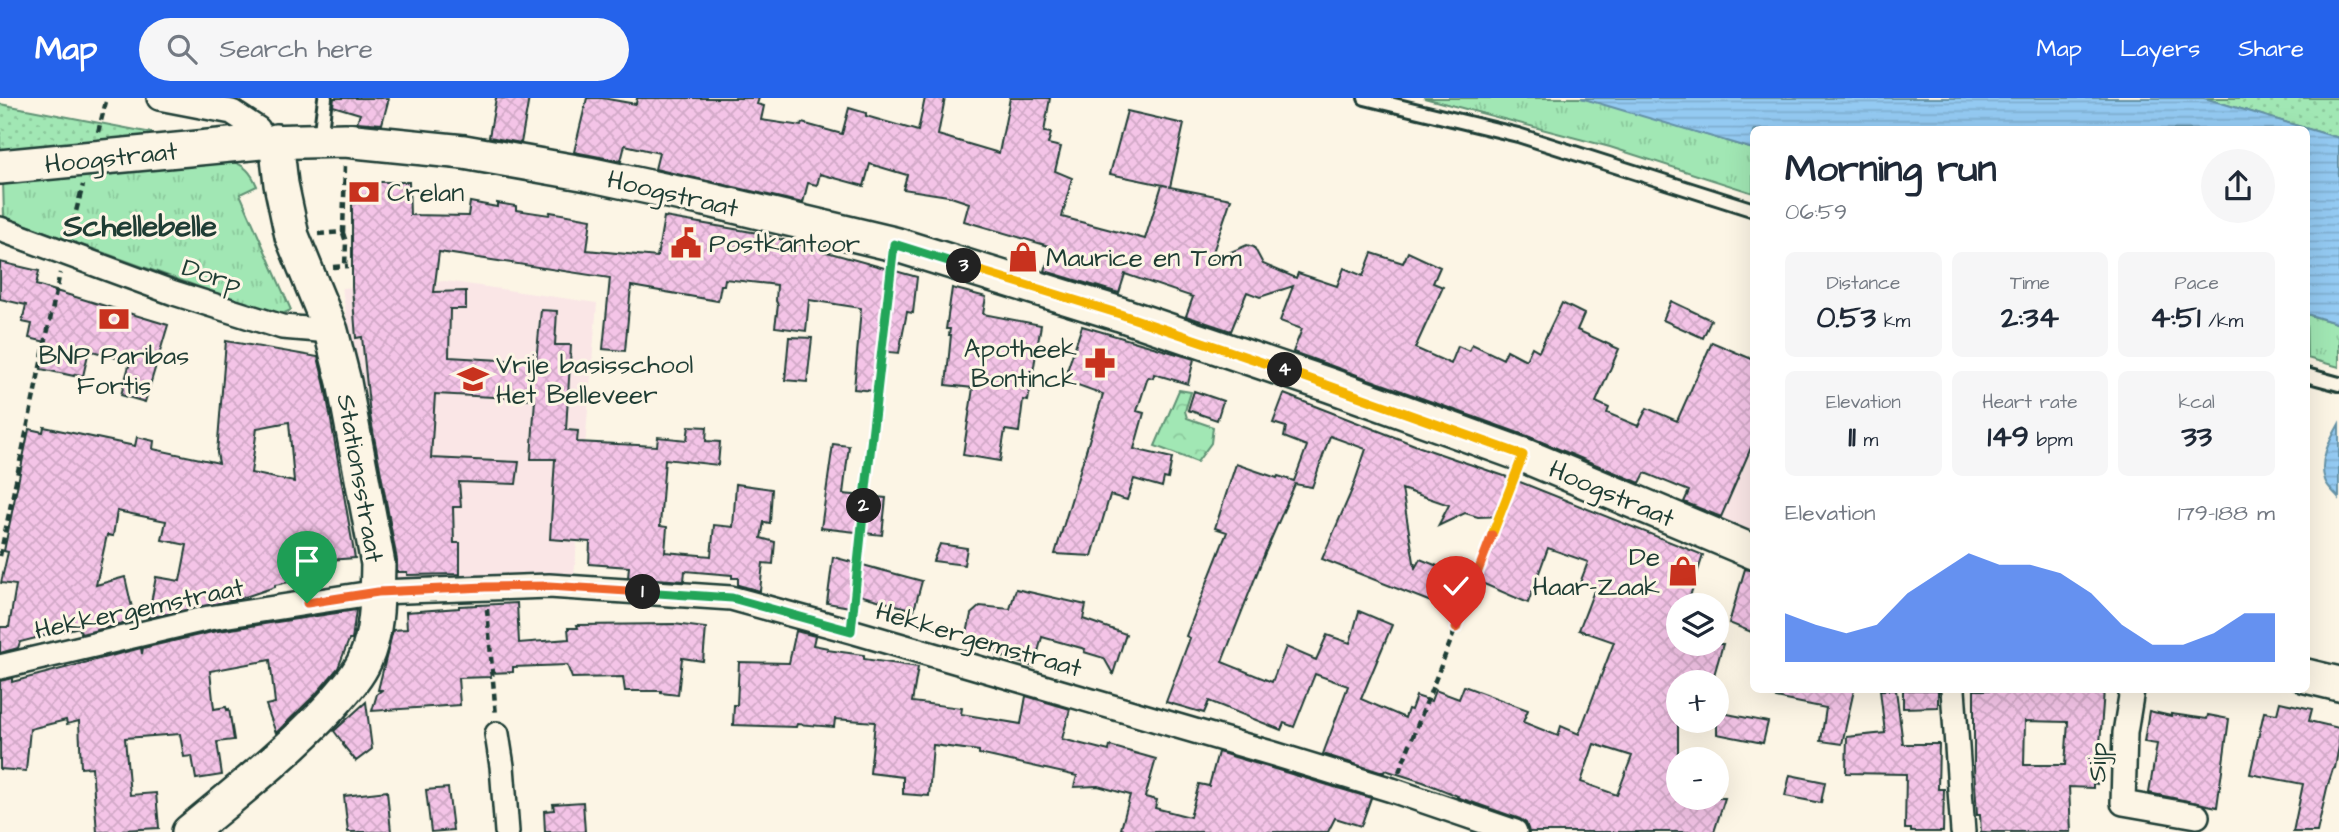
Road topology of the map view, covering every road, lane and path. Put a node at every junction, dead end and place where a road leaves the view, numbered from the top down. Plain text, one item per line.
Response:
1 (159, 98) edge
2 (325, 98) edge
3 (1365, 98) edge
4 (320, 139) junction
5 (268, 142) junction
6 (345, 163) dead end
7 (0, 167) edge
8 (1750, 209) edge
9 (0, 229) edge
10 (343, 232) junction
11 (292, 236) junction
12 (894, 244) junction
13 (65, 251) junction
14 (338, 267) dead end
15 (331, 331) junction
16 (2310, 376) edge
17 (2339, 384) edge
18 (1523, 455) junction
19 (1750, 550) edge
20 (0, 556) edge
21 (485, 587) junction
22 (378, 592) junction
23 (851, 631) junction
24 (0, 667) edge
25 (1954, 693) edge
26 (2132, 693) edge
27 (497, 734) joint
28 (1392, 790) junction
29 (2197, 816) dead end
30 (189, 832) edge
31 (507, 832) edge
32 (1515, 832) edge
33 (1964, 832) edge

1 - 5 street
2 - 4 lane
3 - 8 lane
4 - 5 main road, Hoogstraat
4 - 12 main road, Hoogstraat
5 - 7 main road, Hoogstraat
5 - 11 main road, Stationsstraat
6 - 10 path
9 - 13 street, Dorp
10 - 11 path
10 - 14 path
11 - 15 main road, Stationsstraat
12 - 18 main road, Hoogstraat
12 - 23 path
13 - 15 street, Dorp
13 - 20 path
15 - 22 main road, Stationsstraat
16 - 17 lane
18 - 19 main road, Hoogstraat
18 - 28 path
21 - 22 street, Hekkergemstraat
21 - 23 street, Hekkergemstraat
21 - 27 path
22 - 24 street, Hekkergemstraat
22 - 30 main road, Stationsstraat
23 - 28 street, Hekkergemstraat
25 - 33 street
26 - 29 street, Sijp
27 - 31 street
28 - 32 street, Hekkergemstraat

